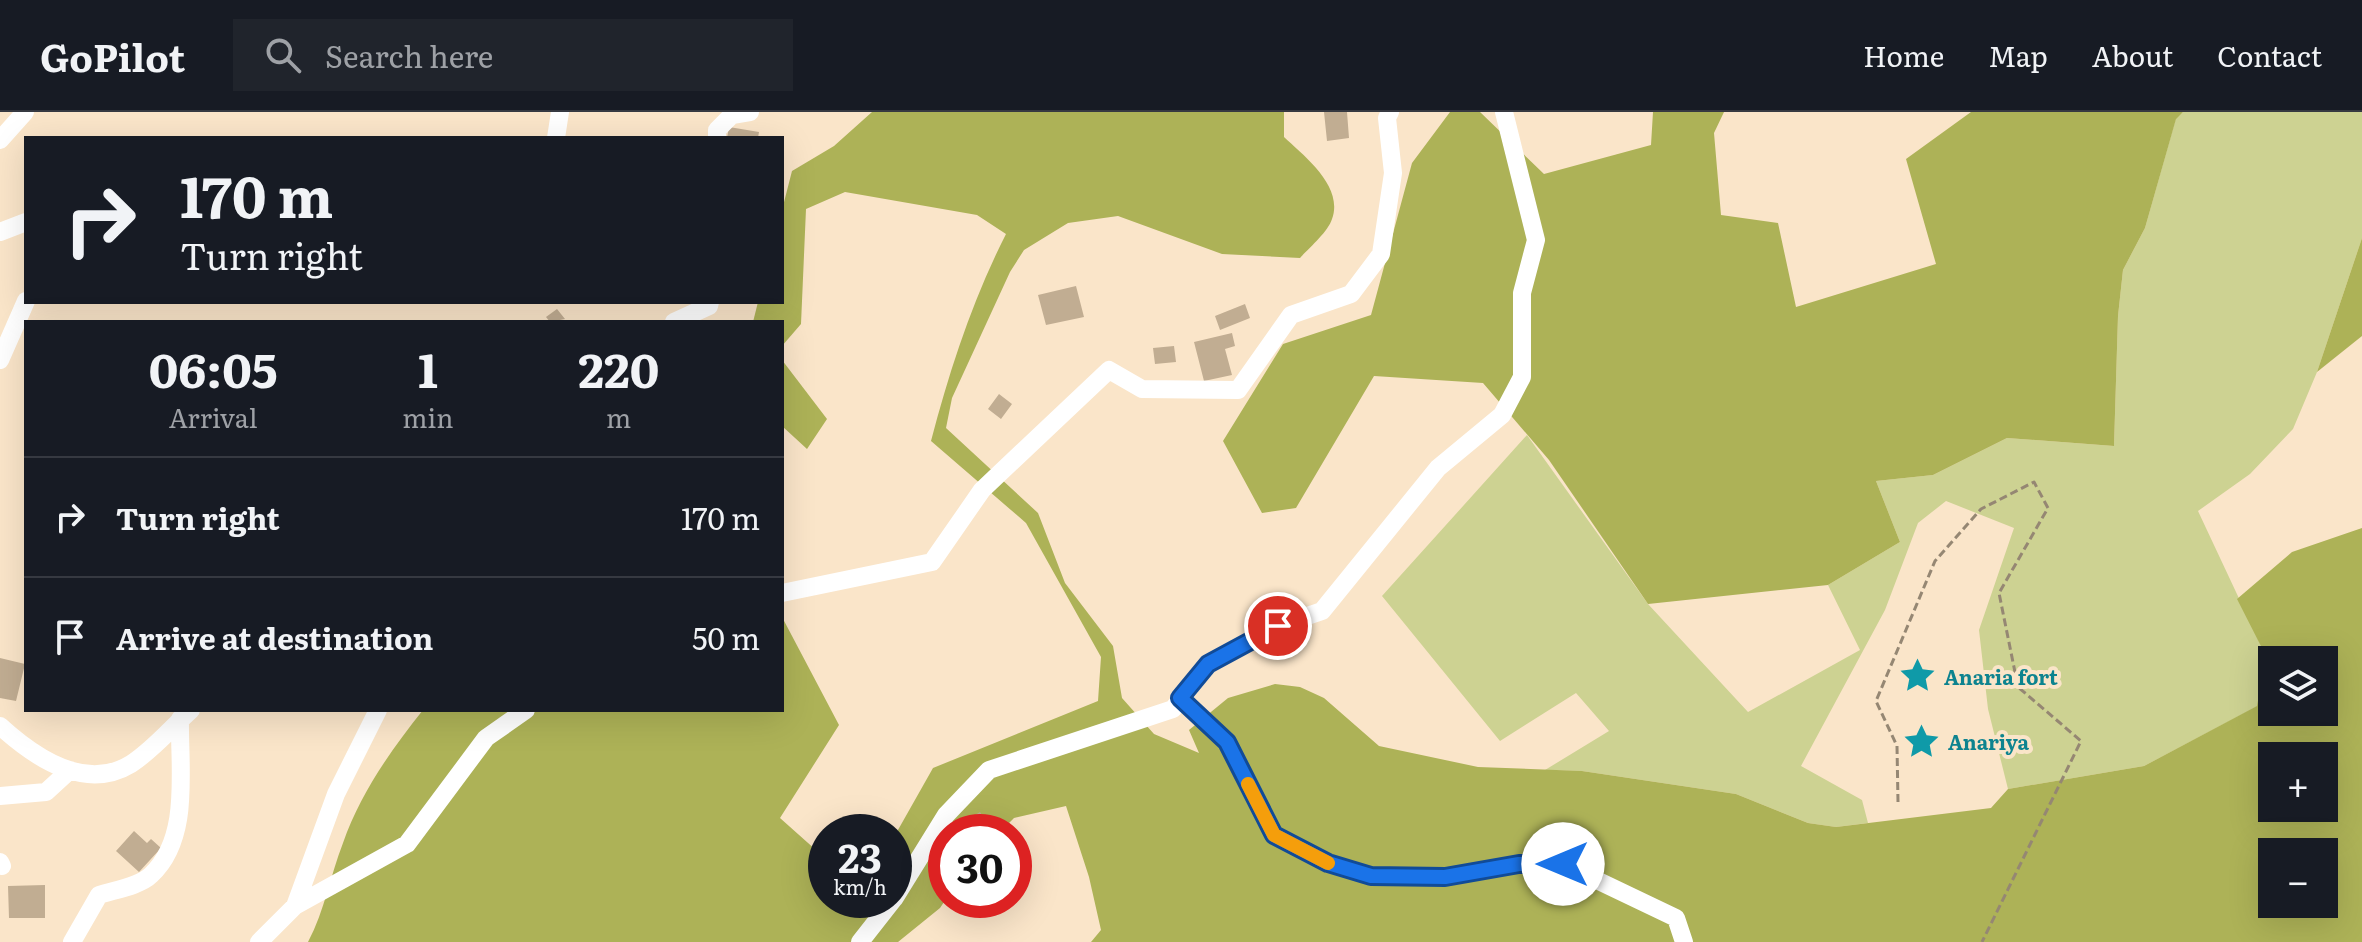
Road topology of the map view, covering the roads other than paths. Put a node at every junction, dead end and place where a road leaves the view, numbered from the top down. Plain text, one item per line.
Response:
1 (25, 112) edge
2 (560, 112) edge
3 (750, 112) edge
4 (1390, 112) edge
5 (1504, 112) edge
6 (556, 136) edge
7 (717, 136) edge
8 (0, 140) edge
9 (24, 223) edge
10 (0, 232) edge
11 (25, 304) edge
12 (710, 304) edge
13 (678, 320) edge
14 (0, 360) edge
15 (784, 593) edge
16 (1180, 698) junction
17 (377, 712) edge
18 (523, 712) edge
19 (186, 715) edge
20 (0, 726) edge
21 (70, 770) junction
22 (0, 796) edge
23 (912, 871) edge
24 (295, 906) junction
25 (879, 918) edge
26 (72, 942) edge
27 (259, 942) edge
28 (860, 942) edge
29 (1684, 942) edge

1 - 8 street
2 - 6 street
3 - 7 street
4 - 15 street
5 - 16 street
9 - 10 street
11 - 14 street
12 - 13 street
16 - 23 street
16 - 29 street
17 - 24 street
18 - 24 street
19 - 21 street
19 - 26 street
20 - 21 street
21 - 22 street
24 - 27 street
25 - 28 street

